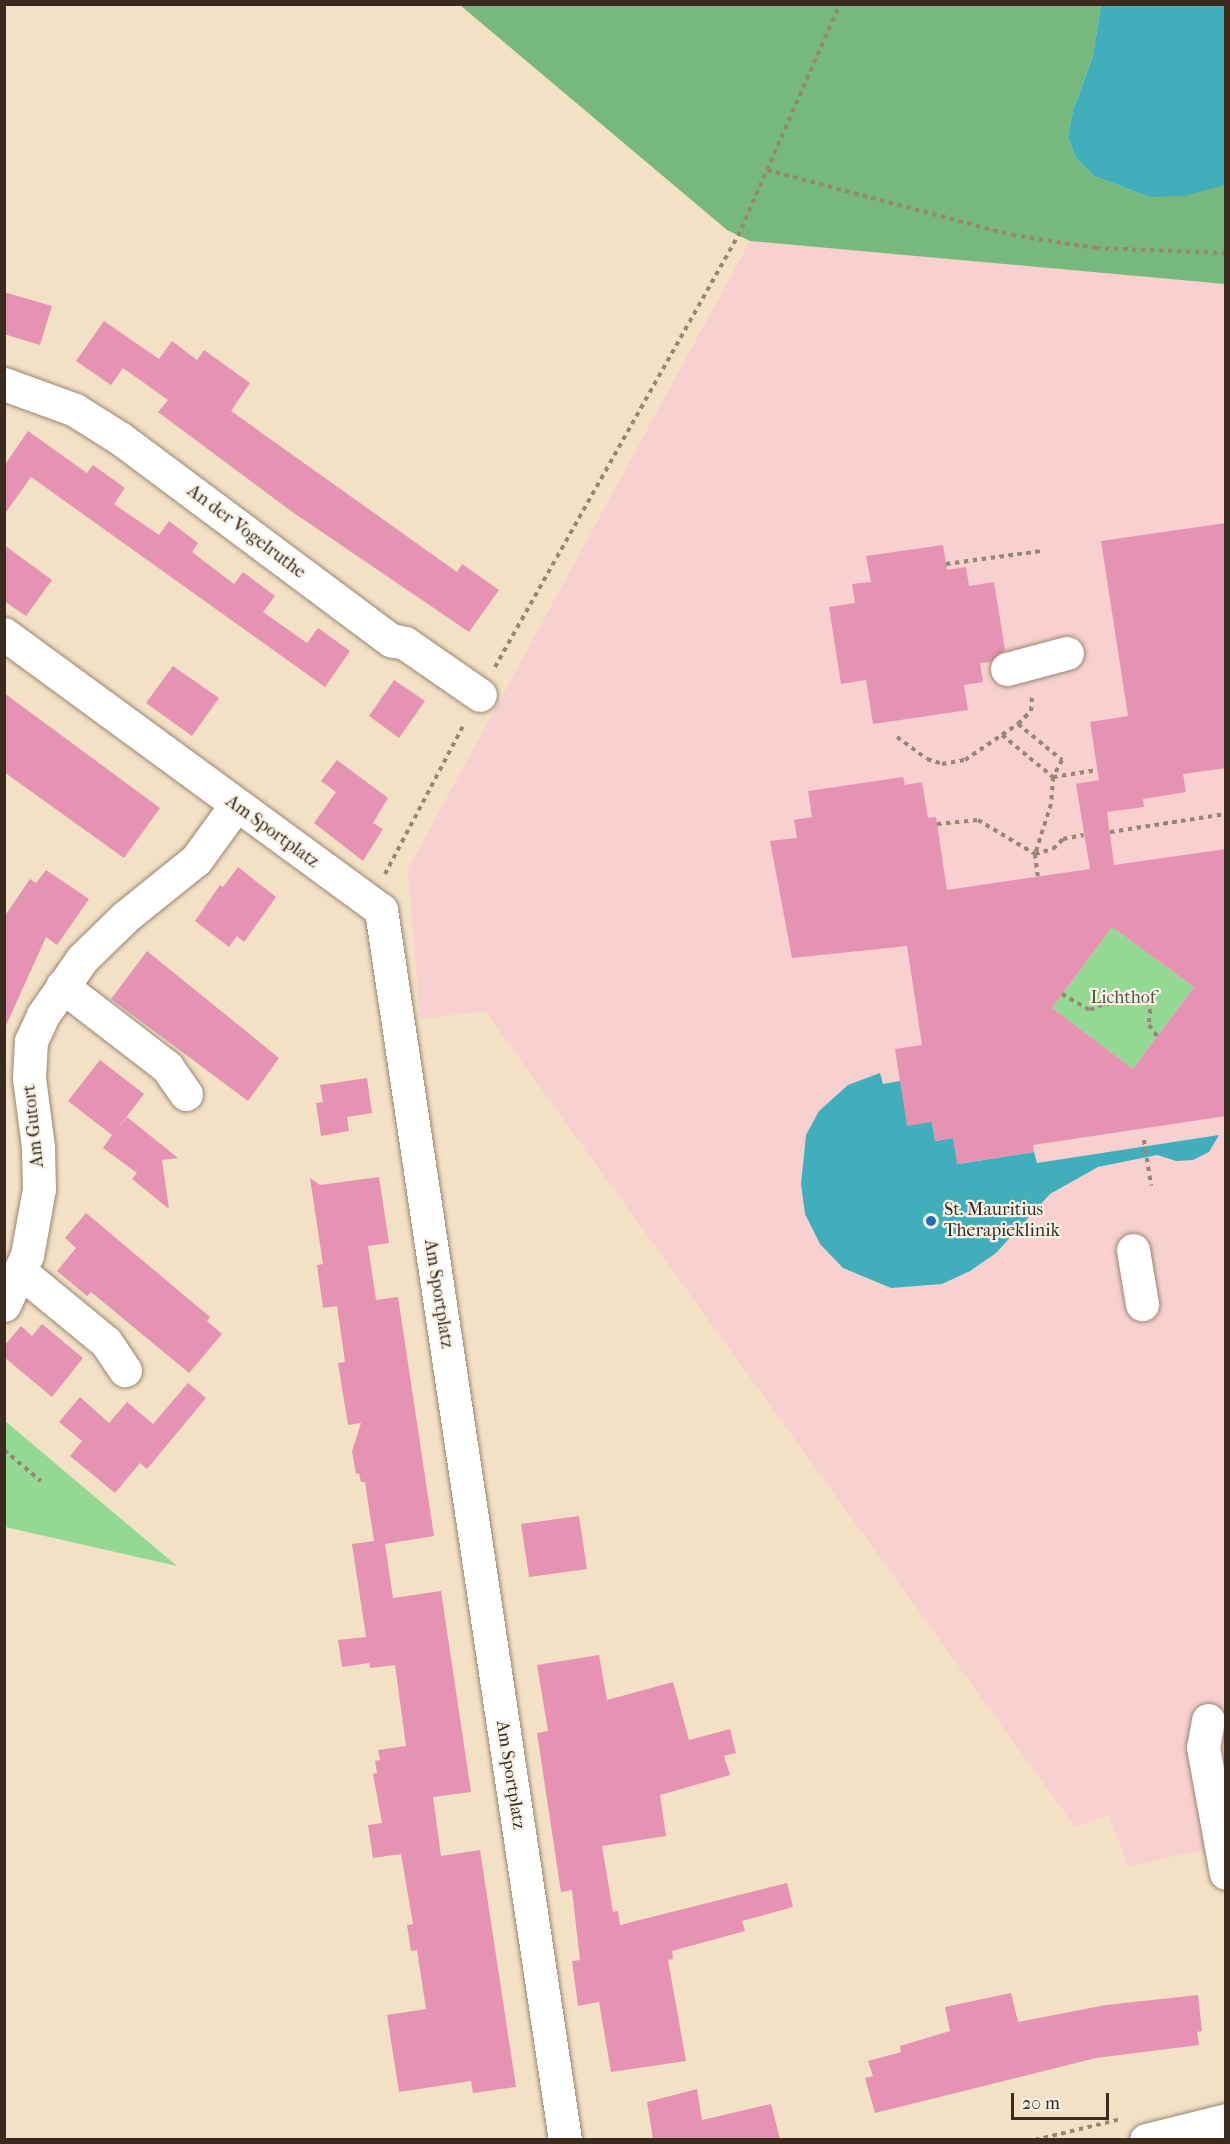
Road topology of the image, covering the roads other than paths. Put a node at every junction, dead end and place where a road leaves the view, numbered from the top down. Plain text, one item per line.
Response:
1 (4, 384) edge
2 (4, 634) edge
3 (1067, 653) dead end
4 (1017, 667) road end
5 (480, 694) road end
6 (236, 806) junction
7 (62, 986) junction
8 (186, 1094) dead end
9 (1134, 1250) dead end
10 (21, 1273) junction
11 (1142, 1304) dead end
12 (4, 1305) edge
13 (125, 1370) dead end
14 (1226, 1781) edge
15 (1226, 1873) edge
16 (1226, 2120) edge
17 (565, 2139) edge
18 (1146, 2139) edge

1 - 5 street, An der Vogelruthe
2 - 6 street, Am Sportplatz
3 - 4 street
6 - 7 street, Am Gutort
6 - 17 street, Am Sportplatz
7 - 8 street
7 - 10 street, Am Gutort
9 - 11 street
10 - 12 street, Am Gutort
10 - 13 street
14 - 15 street
16 - 18 street

